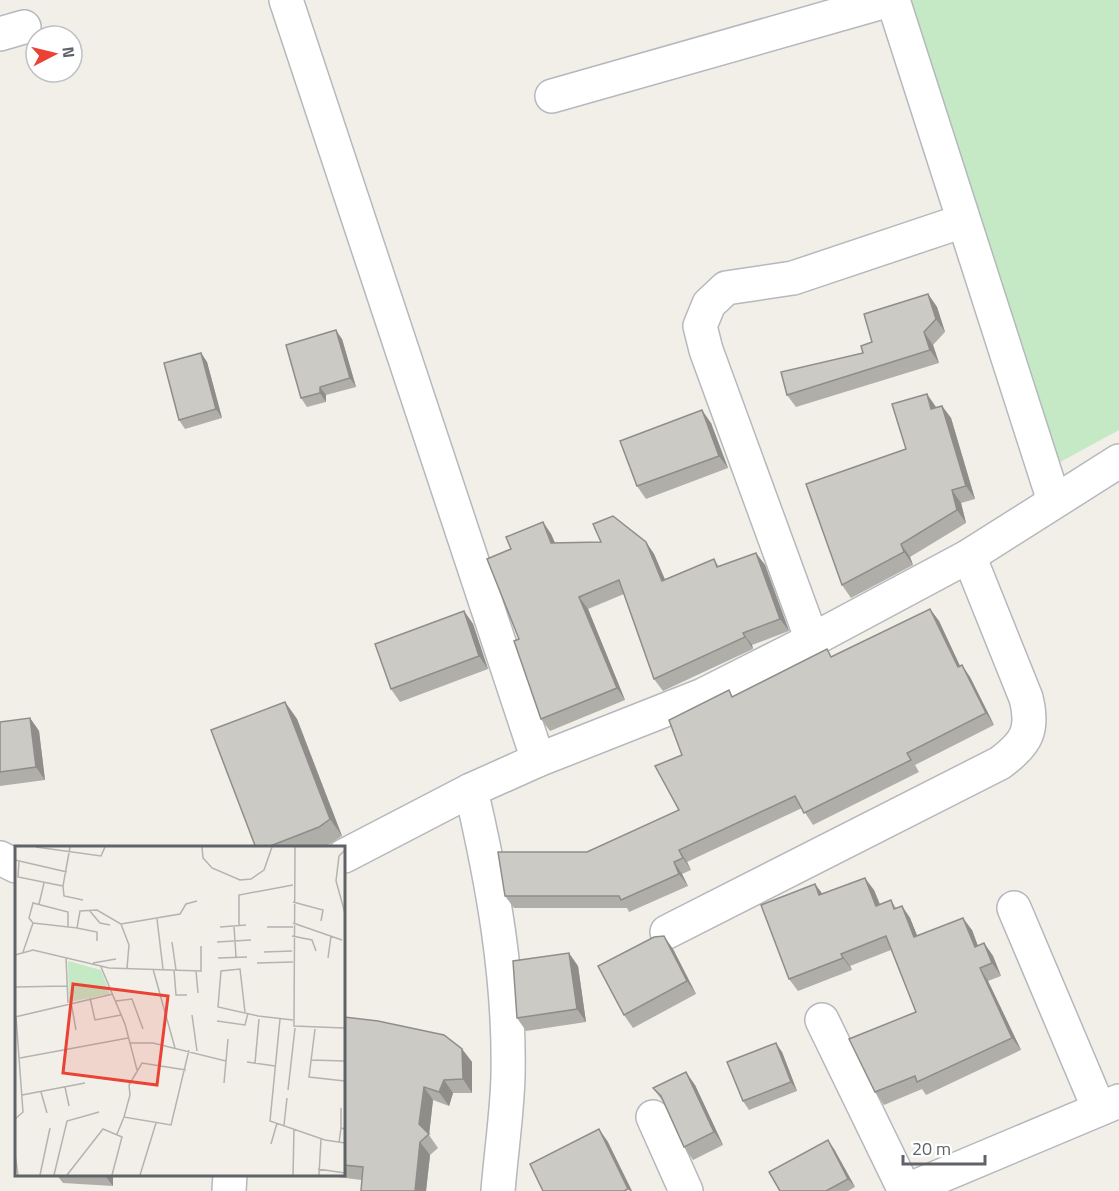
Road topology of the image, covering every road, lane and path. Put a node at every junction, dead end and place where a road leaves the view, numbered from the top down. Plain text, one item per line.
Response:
1 (286, 0) edge
2 (892, 0) edge
3 (552, 96) dead end
4 (963, 221) junction
5 (1119, 461) edge
6 (1054, 501) junction
7 (969, 556) junction
8 (812, 640) junction
9 (538, 760) junction
10 (471, 790) junction
11 (345, 855) edge
12 (0, 858) edge
13 (15, 866) edge
14 (1014, 908) dead end
15 (667, 932) dead end
16 (822, 1020) dead end
17 (1109, 1105) edge
18 (653, 1117) dead end
19 (231, 1176) edge
20 (229, 1191) edge
21 (498, 1191) edge
22 (686, 1191) edge
23 (905, 1191) edge

1 - 9 street
2 - 3 street
2 - 4 street
4 - 6 street
4 - 8 street
5 - 6 street
6 - 7 street
7 - 8 street
7 - 15 street
8 - 9 street
9 - 10 street
10 - 11 street
10 - 21 street
12 - 13 street
14 - 17 street
16 - 23 street
17 - 23 street
18 - 22 street
19 - 20 street

